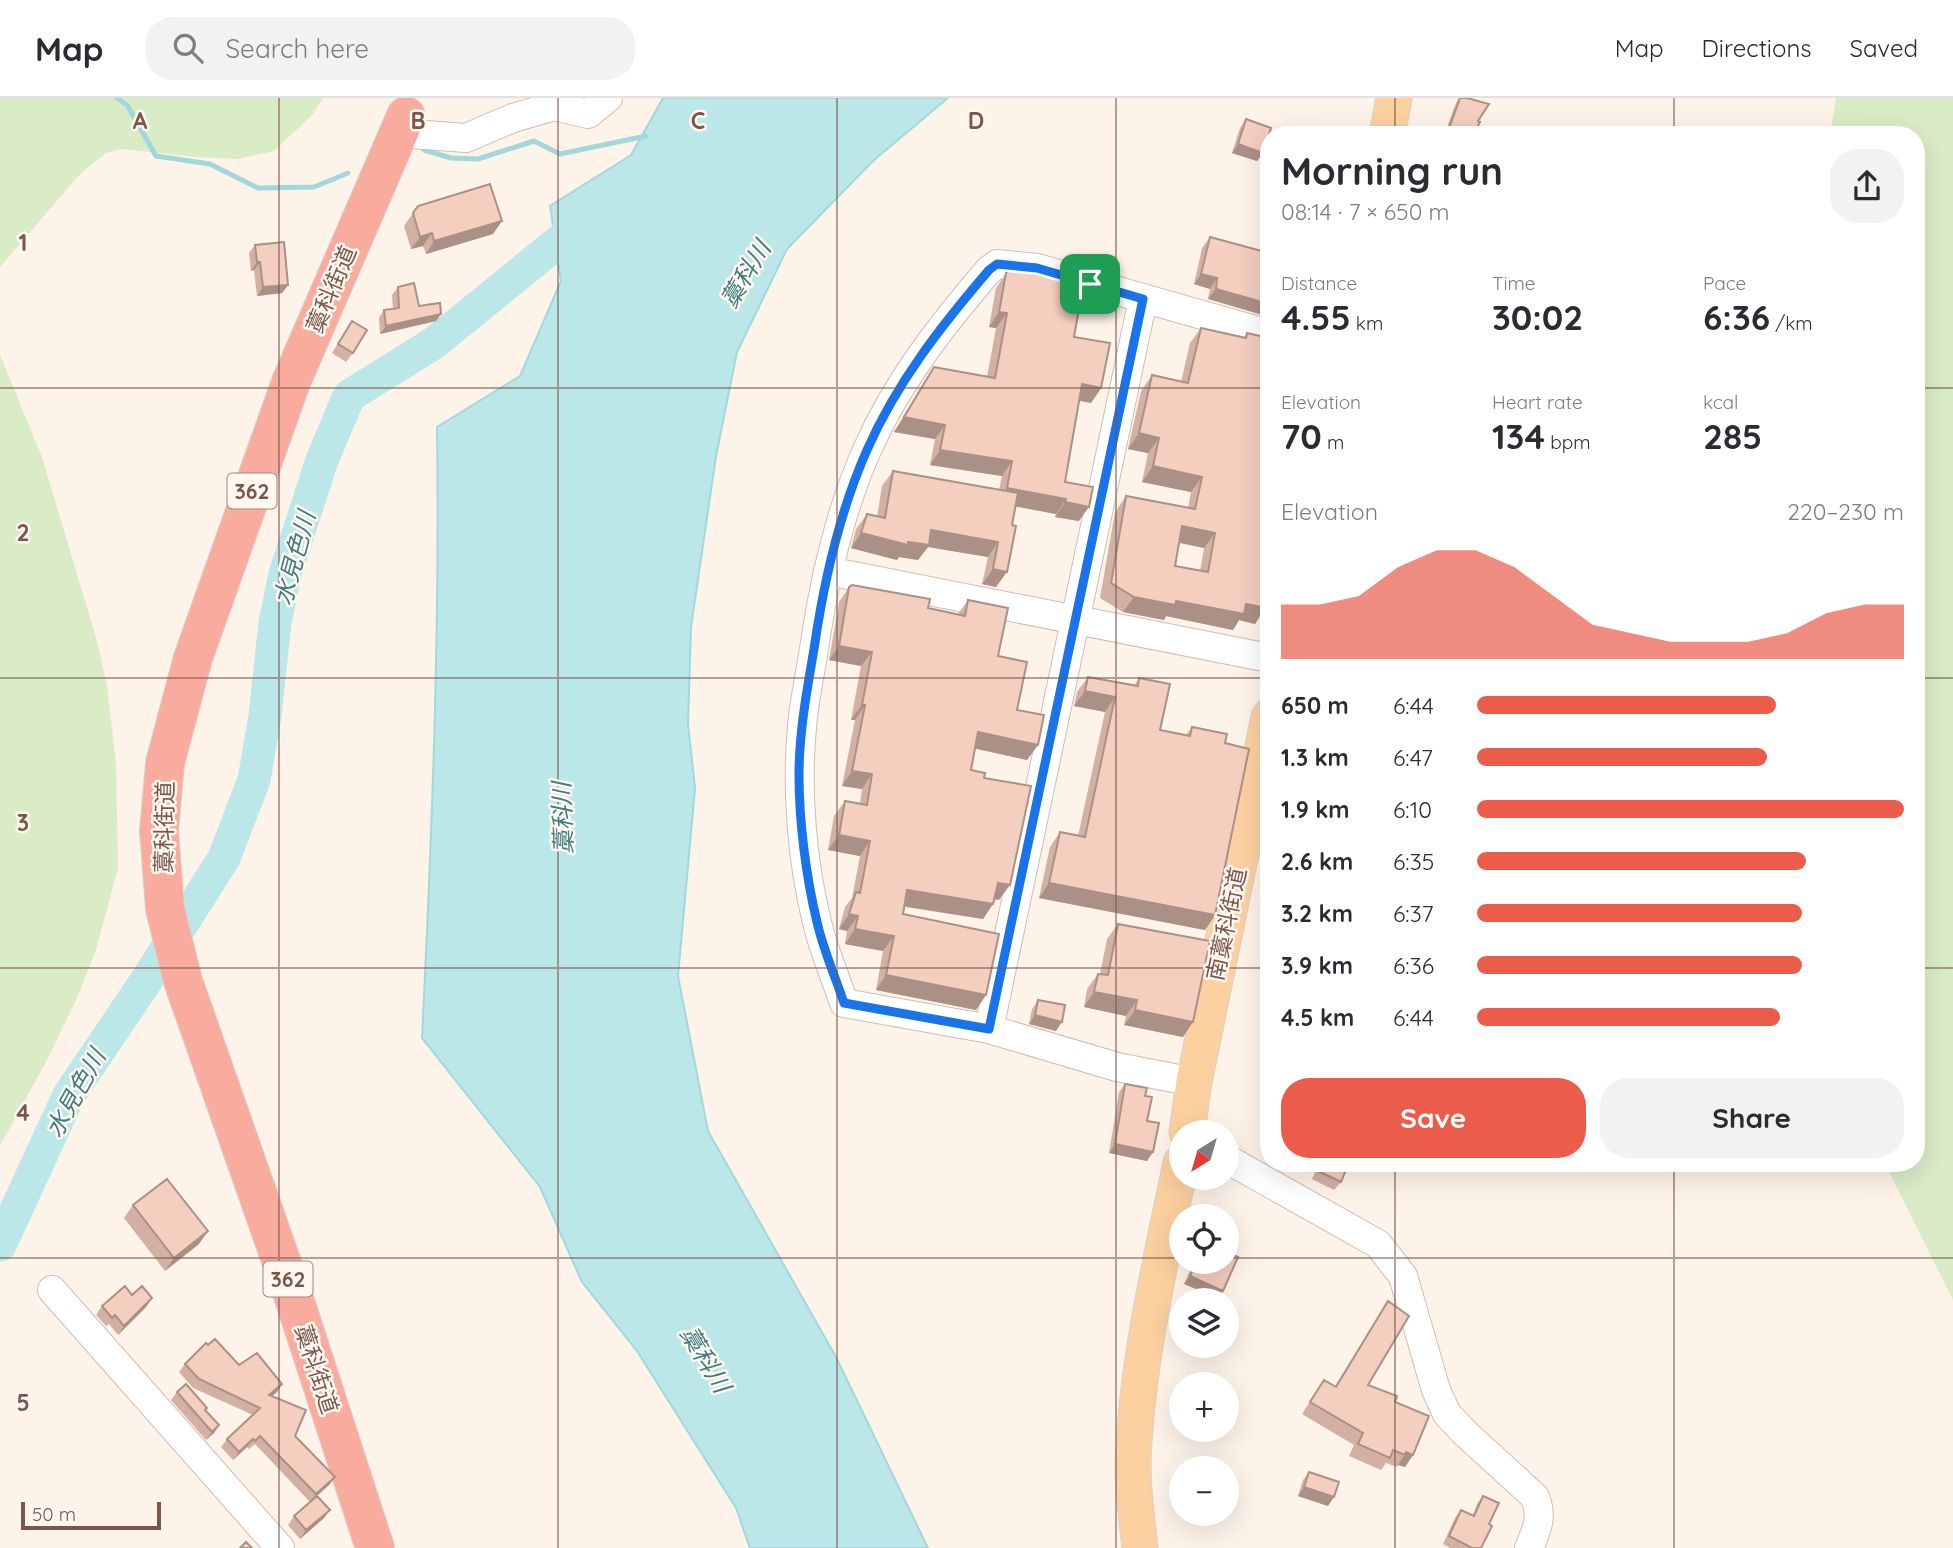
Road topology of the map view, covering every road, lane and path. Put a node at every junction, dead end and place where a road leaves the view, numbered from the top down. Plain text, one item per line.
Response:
1 (608, 98) edge
2 (1394, 98) edge
3 (402, 124) joint
4 (1389, 126) edge
5 (1143, 299) junction
6 (1260, 332) edge
7 (828, 571) junction
8 (1076, 620) junction
9 (1260, 656) edge
10 (1260, 761) edge
11 (989, 1029) junction
12 (1194, 1082) junction
13 (1189, 1120) edge
14 (1239, 1165) edge
15 (1176, 1190) edge
16 (52, 1290) dead end
17 (372, 1547) edge
18 (280, 1548) edge
19 (1140, 1548) edge
20 (1530, 1548) edge

1 - 3 street
2 - 4 main road
3 - 17 highway, 藁科街道 / 362
5 - 6 street
5 - 7 street
5 - 8 street
7 - 8 street
7 - 11 street
8 - 9 street
8 - 11 street
10 - 12 main road, 南藁科街道
11 - 12 street
12 - 13 main road, 南藁科街道
14 - 20 street
15 - 19 main road
16 - 18 street

